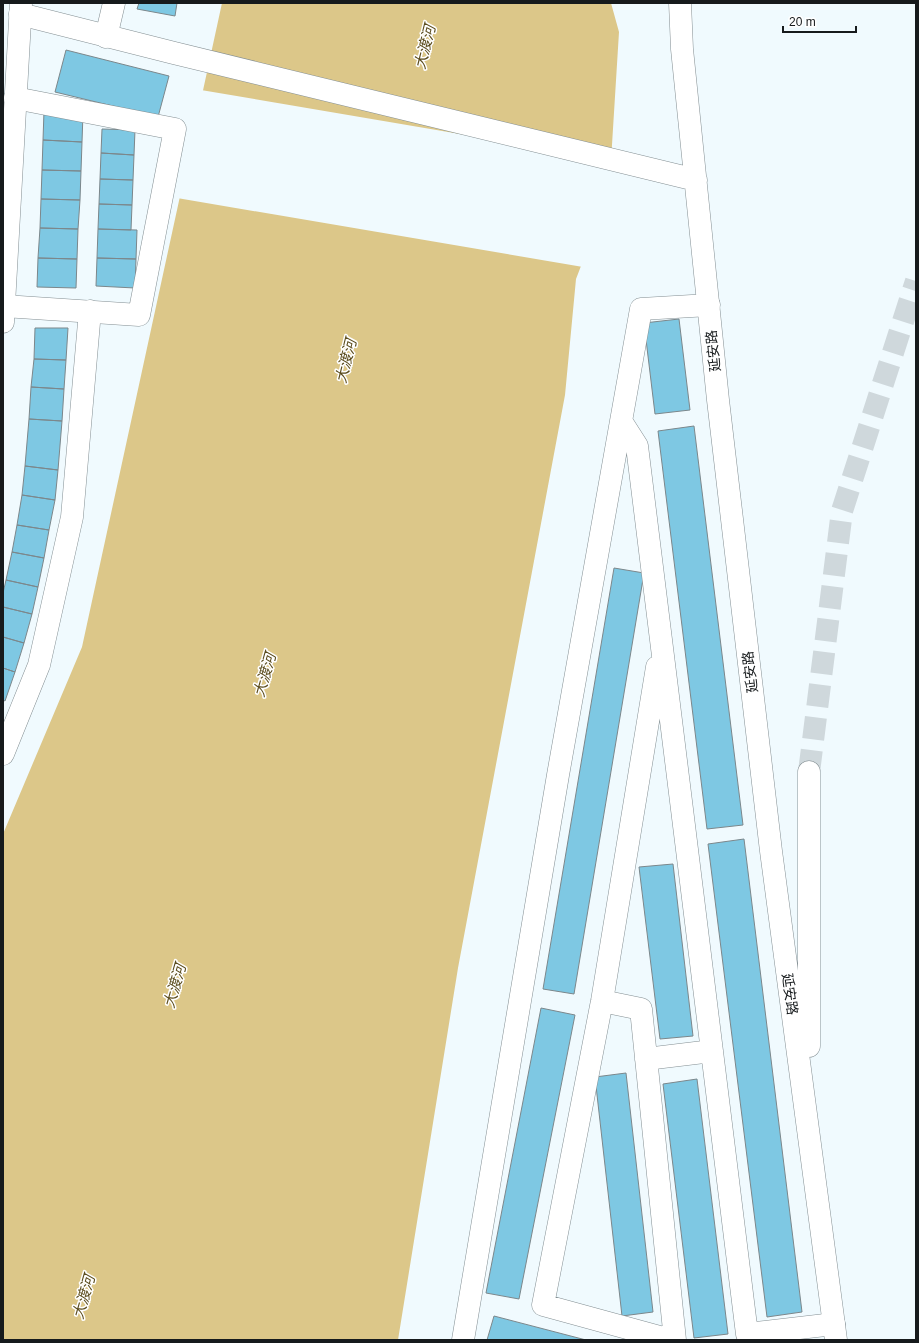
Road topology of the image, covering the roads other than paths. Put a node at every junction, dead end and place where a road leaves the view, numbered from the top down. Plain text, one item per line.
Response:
1 (114, 3) edge
2 (680, 3) edge
3 (20, 8) edge
4 (106, 37) junction
5 (15, 98) junction
6 (696, 180) junction
7 (708, 305) junction
8 (90, 311) junction
9 (3, 314) edge
10 (621, 421) junction
11 (661, 642) junction
12 (3, 754) edge
13 (809, 772) tunnel mouth
14 (602, 1001) junction
15 (712, 1051) junction
16 (646, 1059) junction
17 (809, 1132) junction
18 (835, 1332) edge
19 (746, 1337) edge
20 (463, 1340) edge
21 (671, 1340) edge
22 (675, 1340) edge

1 - 4 main road
2 - 6 main road, 延安路
3 - 4 main road
3 - 5 main road
4 - 6 main road
5 - 8 main road
5 - 9 main road
6 - 7 main road, 延安路
7 - 10 main road
7 - 17 main road, 延安路
8 - 9 main road
8 - 12 main road
10 - 11 main road
10 - 20 main road
11 - 14 main road
11 - 15 main road
13 - 17 main road
14 - 16 main road
14 - 21 main road
15 - 16 main road
15 - 19 main road
16 - 22 main road
17 - 18 main road, 延安路
18 - 19 main road

